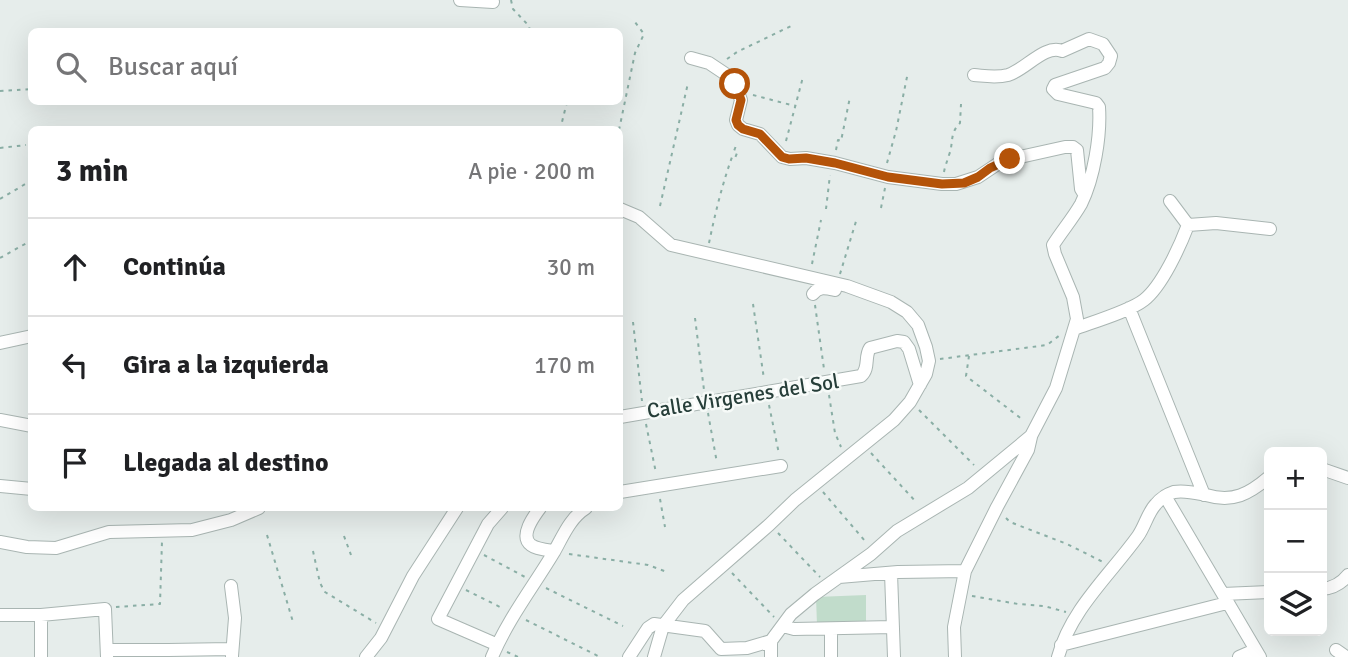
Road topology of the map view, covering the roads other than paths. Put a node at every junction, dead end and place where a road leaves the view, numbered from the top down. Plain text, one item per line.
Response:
1 (460, 0) edge
2 (493, 2) dead end
3 (691, 58) dead end
4 (974, 75) dead end
5 (1084, 194) junction
6 (1170, 201) dead end
7 (623, 210) edge
8 (1188, 225) junction
9 (1270, 229) dead end
10 (842, 285) junction
11 (813, 294) dead end
12 (1129, 307) junction
13 (1071, 328) junction
14 (28, 337) edge
15 (0, 343) edge
16 (920, 385) junction
17 (623, 417) edge
18 (0, 420) edge
19 (28, 425) edge
20 (1031, 436) junction
21 (781, 466) dead end
22 (1327, 471) edge
23 (1348, 478) edge
24 (1264, 481) edge
25 (0, 486) edge
26 (28, 489) edge
27 (623, 492) edge
28 (1204, 495) junction
29 (1165, 496) junction
30 (252, 511) edge
31 (455, 511) edge
32 (499, 511) edge
33 (538, 511) edge
34 (580, 511) edge
35 (0, 542) edge
36 (554, 551) junction
37 (965, 570) junction
38 (891, 573) junction
39 (1348, 575) edge
40 (839, 578) junction
41 (231, 586) dead end
42 (1327, 588) edge
43 (1264, 593) edge
44 (1225, 599) junction
45 (0, 615) edge
46 (41, 615) junction
47 (783, 625) junction
48 (663, 626) junction
49 (893, 628) junction
50 (831, 630) junction
51 (711, 639) junction
52 (771, 641) junction
53 (491, 642) dead end
54 (1059, 651) edge
55 (107, 653) edge
56 (231, 653) edge
57 (1258, 653) edge
58 (168, 654) edge
59 (41, 657) edge
60 (366, 657) edge
61 (492, 657) edge
62 (629, 657) edge
63 (654, 657) edge
64 (711, 657) edge
65 (771, 657) edge
66 (831, 657) edge
67 (894, 657) edge
68 (956, 657) edge
69 (1239, 657) edge

1 - 2 street
3 - 5 street
4 - 5 street
5 - 13 street
6 - 8 street
7 - 10 street
8 - 9 street
8 - 12 street
10 - 11 street
10 - 16 street
12 - 13 street
12 - 28 street
13 - 20 street
14 - 15 street
16 - 17 street, Calle Virgenes del Sol
16 - 48 street
18 - 19 street
20 - 37 street
20 - 40 street
21 - 27 street
22 - 23 street
24 - 28 street
25 - 26 street
28 - 29 street
29 - 44 street
29 - 54 street
30 - 35 street
31 - 60 street
32 - 53 street
33 - 36 street
34 - 36 street
36 - 61 street
37 - 38 street
37 - 68 street
38 - 40 street
38 - 49 street
39 - 42 street
40 - 47 street
41 - 56 street
43 - 44 street
44 - 54 street
44 - 57 street
45 - 46 street
46 - 55 street
46 - 59 street
47 - 50 street
47 - 52 street
48 - 51 street
48 - 62 street
48 - 63 street
49 - 50 street
49 - 67 street
50 - 66 street
51 - 52 street
51 - 64 street
52 - 65 street
55 - 58 street
56 - 58 street
57 - 69 street

